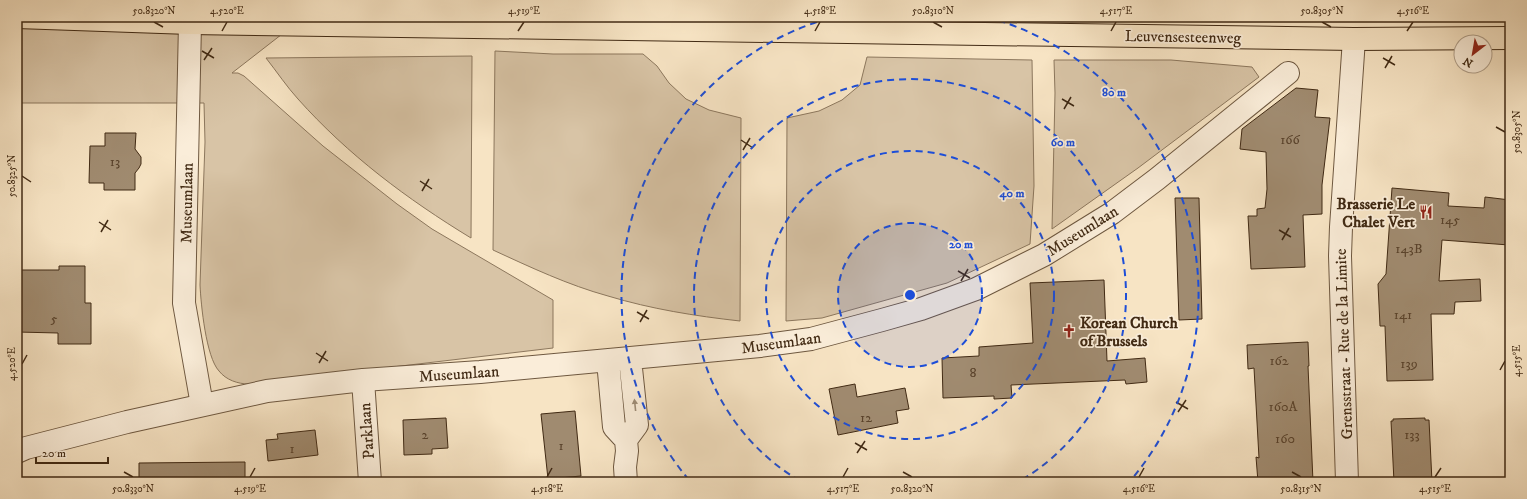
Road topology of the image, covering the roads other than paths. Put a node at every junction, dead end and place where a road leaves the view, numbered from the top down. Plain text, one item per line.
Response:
1 (17, 17) edge
2 (190, 23) junction
3 (1510, 38) edge
4 (1354, 39) junction
5 (1288, 73) dead end
6 (630, 359) junction
7 (608, 361) junction
8 (363, 380) junction
9 (202, 405) junction
10 (626, 440) junction
11 (17, 452) edge
12 (370, 482) edge
13 (626, 482) edge
14 (1347, 482) edge

1 - 2 main road, Leuvensesteenweg
2 - 4 main road, Leuvensesteenweg
2 - 9 street, Museumlaan
3 - 4 main road, Leuvensesteenweg
4 - 14 street, Grensstraat - Rue de la Limite
5 - 6 street, Museumlaan
6 - 7 street, Museumlaan
10 -> 6 street
7 - 8 street, Museumlaan
7 - 10 street
8 - 9 street, Museumlaan
8 - 12 street, Parklaan
9 - 11 street, Museumlaan
10 - 13 street

